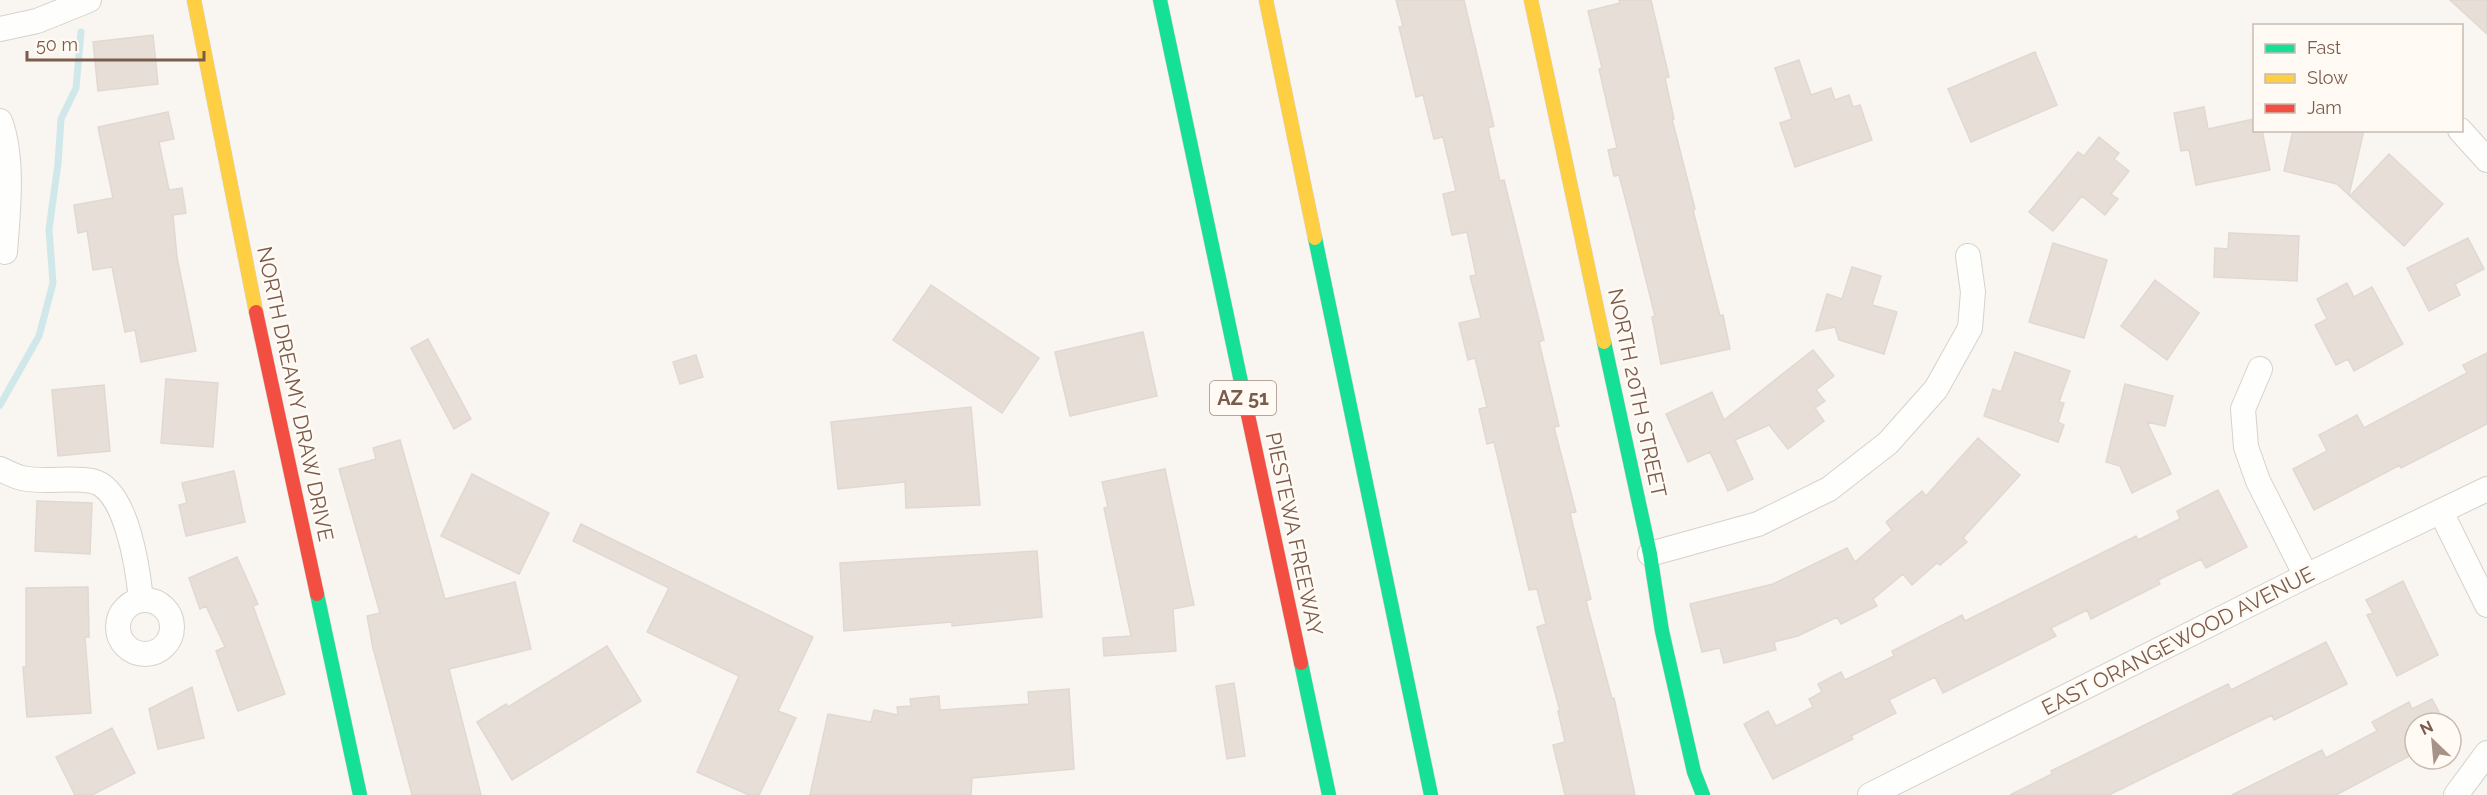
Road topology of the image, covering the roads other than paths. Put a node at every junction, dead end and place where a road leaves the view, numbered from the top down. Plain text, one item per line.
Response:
1 (89, 0) edge
2 (194, 0) edge
3 (1160, 0) edge
4 (1266, 0) edge
5 (1531, 0) edge
6 (0, 29) edge
7 (0, 121) edge
8 (2462, 132) edge
9 (2487, 160) edge
10 (5, 252) dead end
11 (1968, 256) dead end
12 (2260, 369) dead end
13 (0, 469) edge
14 (2487, 489) edge
15 (2441, 512) junction
16 (1650, 554) junction
17 (2306, 576) junction
18 (141, 600) dead end
19 (2487, 605) edge
20 (2487, 753) edge
21 (360, 795) edge
22 (1329, 795) edge
23 (1431, 795) edge
24 (1703, 795) edge
25 (1869, 795) edge
26 (2456, 795) edge

1 - 6 street
2 - 21 main road, NORTH DREAMY DRAW DRIVE
3 - 22 main road, PIESTEWA FREEWAY / AZ 51
4 - 23 main road
5 - 16 main road, NORTH 20TH STREET
7 - 10 street
8 - 9 street
11 - 16 street
12 - 17 street
13 - 18 street
14 - 15 street, EAST ORANGEWOOD AVENUE
15 - 17 street, EAST ORANGEWOOD AVENUE
15 - 19 street
16 - 24 main road, NORTH 20TH STREET
17 - 25 street, EAST ORANGEWOOD AVENUE
20 - 26 street

